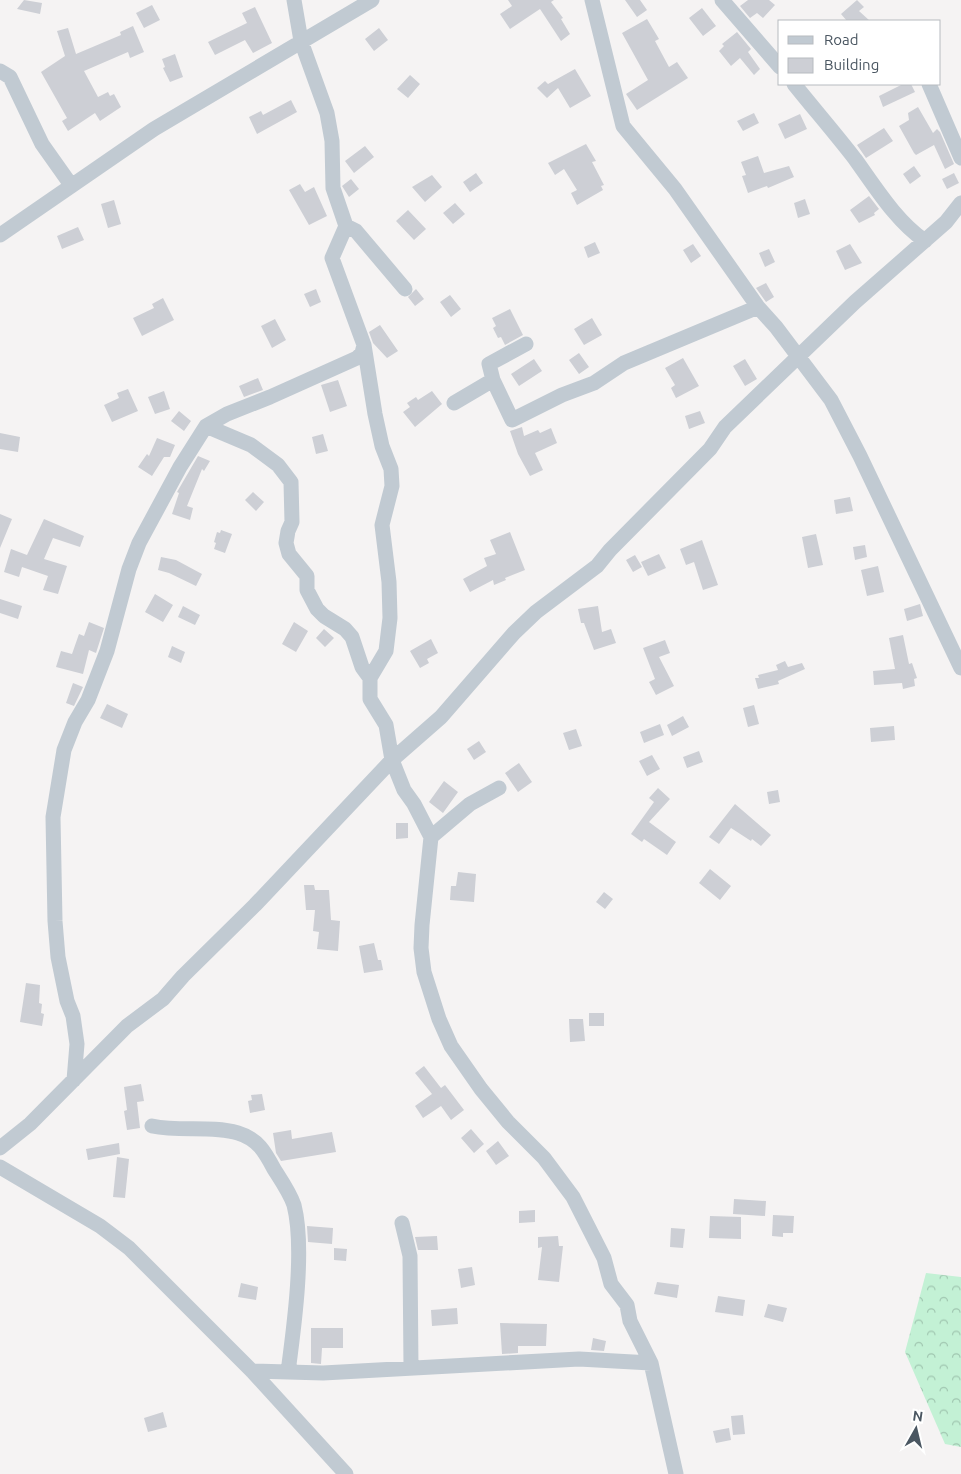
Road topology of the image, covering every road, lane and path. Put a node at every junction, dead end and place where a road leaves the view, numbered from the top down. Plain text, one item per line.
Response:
1 (294, 0) edge
2 (372, 0) edge
3 (592, 0) edge
4 (722, 0) edge
5 (301, 42) junction
6 (778, 65) edge
7 (0, 71) edge
8 (795, 85) edge
9 (929, 85) edge
10 (961, 158) edge
11 (71, 185) junction
12 (961, 203) edge
13 (346, 226) junction
14 (0, 235) edge
15 (925, 241) junction
16 (405, 289) dead end
17 (758, 308) junction
18 (526, 344) dead end
19 (364, 345) junction
20 (799, 357) junction
21 (493, 380) junction
22 (454, 403) dead end
23 (206, 426) junction
24 (961, 668) edge
25 (370, 678) junction
26 (392, 760) junction
27 (500, 788) dead end
28 (431, 837) junction
29 (74, 1080) junction
30 (152, 1126) dead end
31 (0, 1148) edge
32 (0, 1167) edge
33 (402, 1223) dead end
34 (651, 1363) junction
35 (410, 1367) junction
36 (252, 1372) junction
37 (288, 1372) junction
38 (346, 1474) edge
39 (676, 1474) edge

1 - 5 street
2 - 5 street
3 - 17 street
4 - 6 street
5 - 11 street
5 - 13 street
7 - 11 street
8 - 15 street
9 - 10 street
11 - 14 street
12 - 15 street
13 - 16 street
13 - 19 street
15 - 20 street
17 - 20 street
17 - 21 street
18 - 21 street
19 - 23 street
19 - 25 street
20 - 24 street
20 - 26 street
21 - 22 street
23 - 25 street
23 - 29 street
25 - 26 street
26 - 28 street
26 - 29 street
27 - 28 street
28 - 34 street
29 - 31 street
30 - 37 street
32 - 36 street
33 - 35 street
34 - 35 street
34 - 39 street
35 - 37 street
36 - 37 street
36 - 38 street

